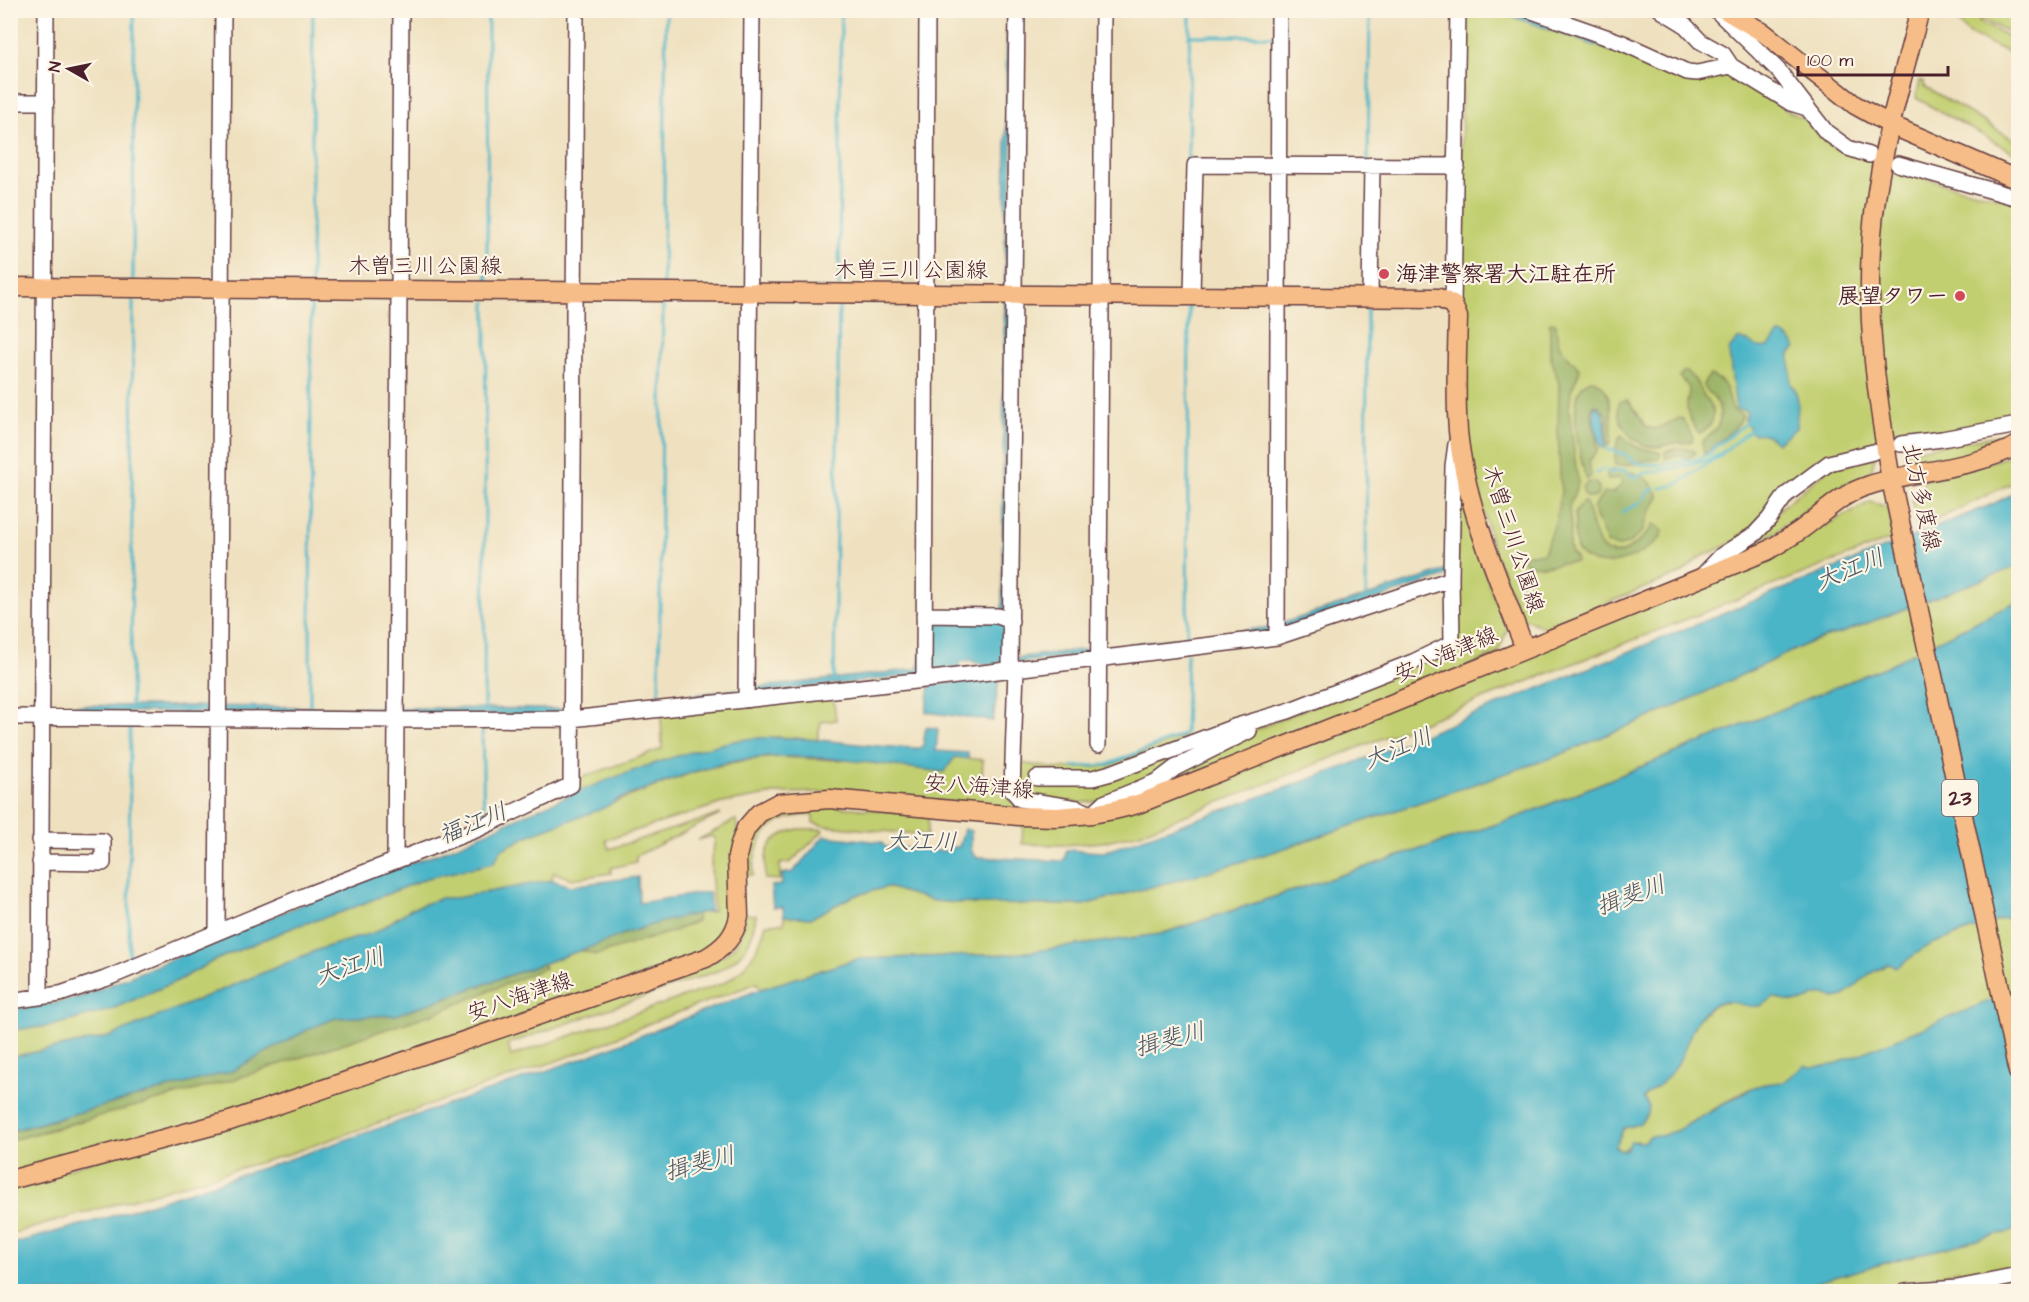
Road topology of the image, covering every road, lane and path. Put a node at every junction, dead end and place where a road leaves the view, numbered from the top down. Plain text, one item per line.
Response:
1 (46, 10) edge
2 (223, 10) edge
3 (401, 10) edge
4 (576, 10) edge
5 (752, 10) edge
6 (927, 10) edge
7 (1017, 10) edge
8 (1103, 10) edge
9 (1280, 10) edge
10 (1458, 10) edge
11 (1529, 10) edge
12 (1661, 10) edge
13 (1716, 10) edge
14 (1725, 10) edge
15 (1920, 10) edge
16 (1731, 66) junction
17 (10, 102) edge
18 (46, 102) junction
19 (1807, 108) junction
20 (1891, 124) junction
21 (1869, 155) dead end
22 (1898, 164) dead end
23 (1279, 165) junction
24 (1367, 165) junction
25 (1457, 166) junction
26 (2019, 180) edge
27 (2019, 198) edge
28 (10, 287) edge
29 (44, 288) junction
30 (221, 289) junction
31 (399, 290) junction
32 (574, 291) junction
33 (750, 294) junction
34 (925, 294) junction
35 (1009, 295) junction
36 (1278, 295) junction
37 (1101, 296) junction
38 (1366, 296) junction
39 (1192, 297) junction
40 (1454, 305) junction
41 (2019, 425) edge
42 (1458, 431) junction
43 (1901, 444) dead end
44 (2019, 445) edge
45 (1873, 452) dead end
46 (1892, 480) junction
47 (1451, 579) junction
48 (1697, 580) junction
49 (924, 615) junction
50 (1005, 618) junction
51 (1277, 632) junction
52 (1525, 649) junction
53 (1098, 654) junction
54 (1013, 669) junction
55 (924, 673) junction
56 (746, 695) junction
57 (1288, 711) junction
58 (41, 712) junction
59 (219, 713) junction
60 (395, 714) junction
61 (571, 714) junction
62 (10, 717) edge
63 (1098, 745) dead end
64 (1037, 778) dead end
65 (1092, 814) junction
66 (40, 840) junction
67 (394, 860) junction
68 (40, 862) junction
69 (217, 932) junction
70 (40, 997) junction
71 (10, 1001) edge
72 (2019, 1072) edge
73 (10, 1180) edge
74 (2019, 1276) edge
75 (1905, 1292) edge

1 - 18 street
2 - 30 street
3 - 31 street
4 - 32 street
5 - 33 street
6 - 34 street
7 - 35 street
8 - 37 street
9 - 23 street
10 - 25 street
11 - 16 street
12 - 16 street
13 - 19 street
14 - 20 main road
15 - 20 main road, 北方多度線
16 - 19 street
17 - 18 street
18 - 29 street
19 - 21 street
20 - 26 main road
20 - 46 main road, 北方多度線 / 23
22 - 27 street
23 - 24 street
23 - 36 street
23 - 39 street
24 - 25 street
24 - 38 street
25 - 40 street
28 - 29 main road, 木曽三川公園線
29 - 30 main road, 木曽三川公園線
29 - 58 street
30 - 31 main road, 木曽三川公園線
30 - 59 street
31 - 32 main road, 木曽三川公園線
31 - 60 street
32 - 33 main road, 木曽三川公園線
32 - 61 street
33 - 34 main road, 木曽三川公園線
33 - 56 street
34 - 35 main road, 木曽三川公園線
34 - 49 street
35 - 37 main road, 木曽三川公園線
35 - 50 street
36 - 38 main road, 木曽三川公園線
36 - 39 main road, 木曽三川公園線
36 - 51 street
37 - 39 main road, 木曽三川公園線
37 - 53 street
38 - 40 main road, 木曽三川公園線
40 - 42 main road, 木曽三川公園線
41 - 43 street
42 - 47 street
42 - 52 main road, 木曽三川公園線
44 - 46 main road, 安八海津線
45 - 48 street
46 - 48 main road, 安八海津線
46 - 72 main road, 北方多度線 / 23
47 - 51 street
47 - 57 street
48 - 52 main road, 安八海津線
49 - 50 street
49 - 55 street
50 - 54 street
51 - 53 street
52 - 65 main road, 安八海津線
53 - 54 street
53 - 63 street
54 - 55 street
54 - 65 street
55 - 56 street
56 - 61 street
57 - 64 street
57 - 65 street
58 - 59 street
58 - 62 street
58 - 66 street
59 - 60 street
59 - 69 street
60 - 61 street
60 - 67 street
61 - 67 street
65 - 73 main road, 安八海津線
66 - 68 street
66 - 68 street
67 - 69 street
68 - 70 street
69 - 70 street
70 - 71 street
74 - 75 street

